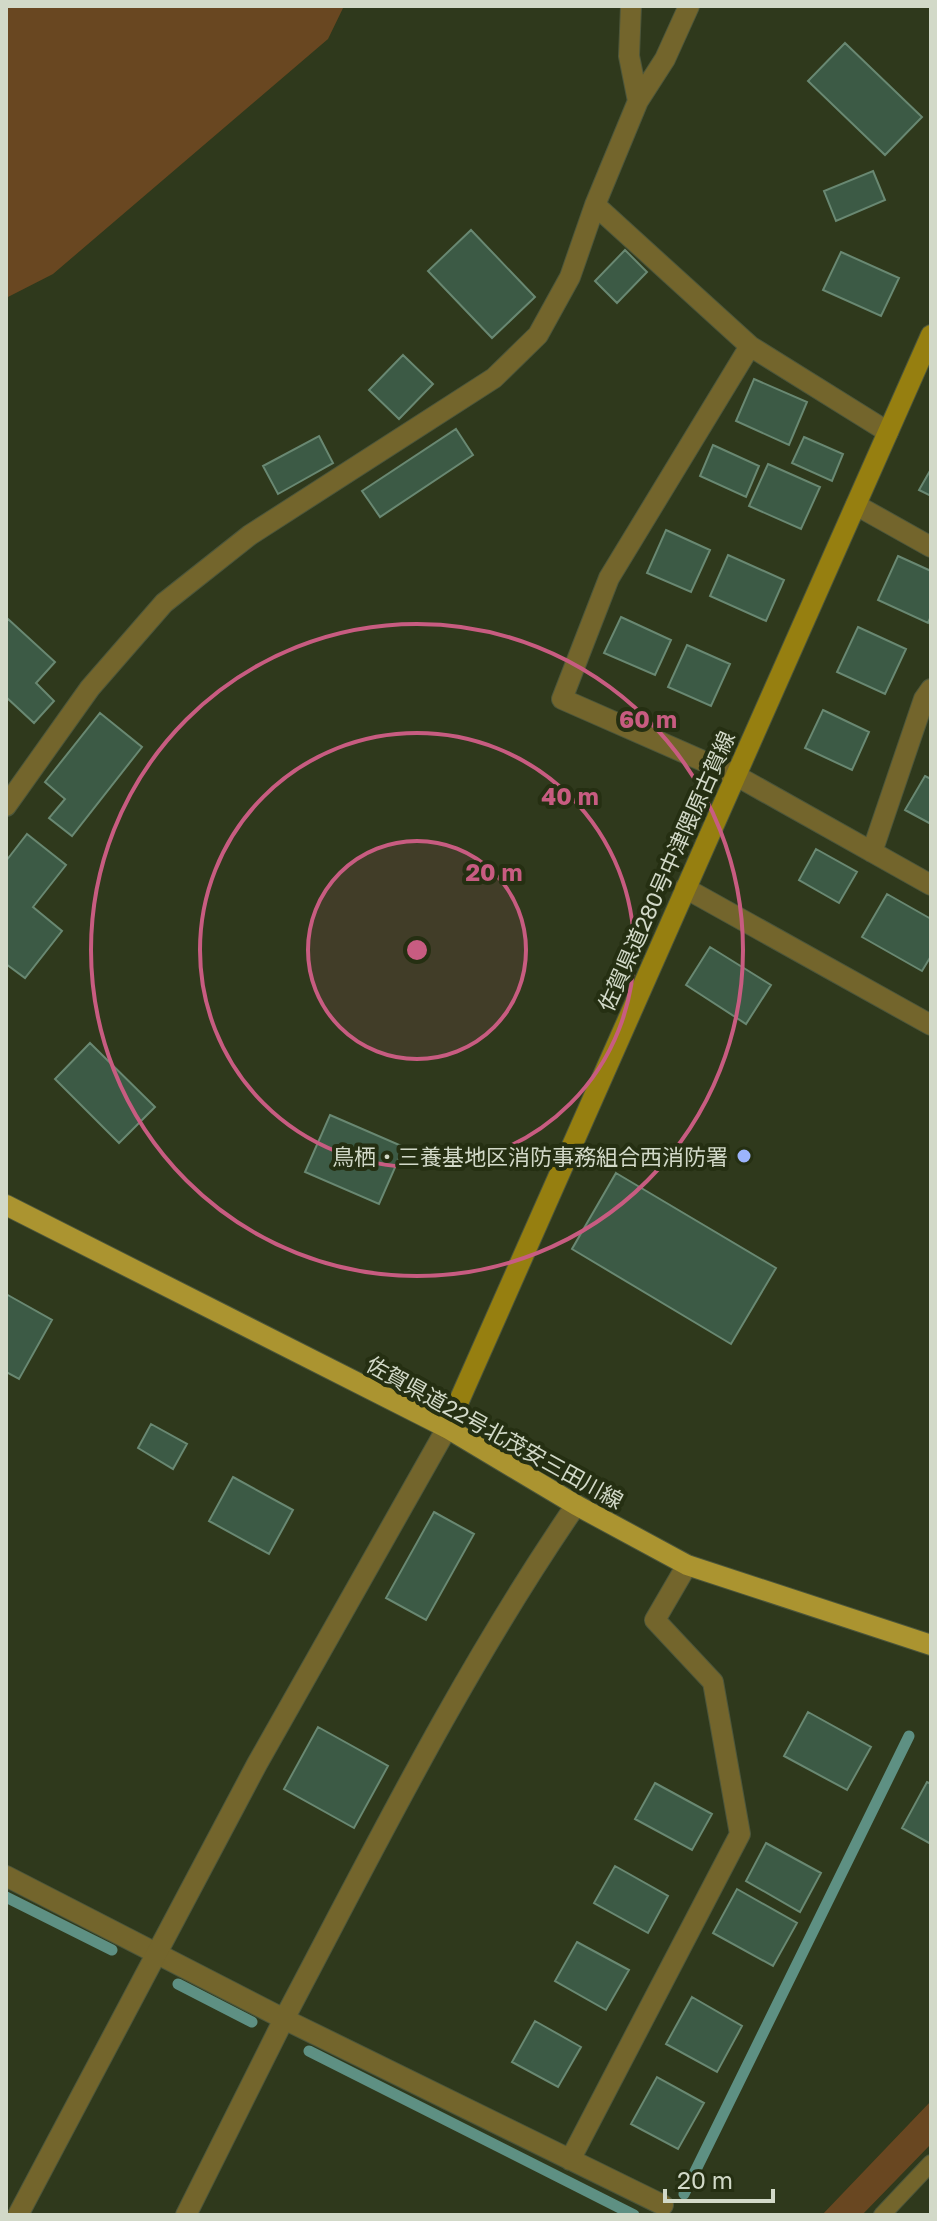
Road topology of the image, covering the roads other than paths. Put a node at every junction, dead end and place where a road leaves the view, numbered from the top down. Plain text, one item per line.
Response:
1 (631, 6) edge
2 (689, 6) edge
3 (638, 101) junction
4 (595, 205) junction
5 (931, 335) edge
6 (750, 346) junction
7 (888, 432) junction
8 (856, 505) junction
9 (931, 547) edge
10 (931, 689) edge
11 (735, 775) junction
12 (6, 806) edge
13 (872, 852) junction
14 (931, 885) edge
15 (685, 888) junction
16 (931, 1025) edge
17 (6, 1205) edge
18 (447, 1428) junction
19 (576, 1505) junction
20 (687, 1565) junction
21 (931, 1645) edge
22 (6, 1876) edge
23 (156, 1953) junction
24 (284, 2019) junction
25 (570, 2160) junction
26 (931, 2163) edge
27 (663, 2205) dead end
28 (18, 2215) edge
29 (186, 2215) edge
30 (882, 2215) edge

1 - 3 street
2 - 3 street
3 - 4 street
4 - 6 street
4 - 12 street
5 - 7 main road, 佐賀県道280号中津隈原古賀線
6 - 7 street
6 - 11 street
7 - 8 main road, 佐賀県道280号中津隈原古賀線
8 - 9 street
8 - 11 main road, 佐賀県道280号中津隈原古賀線
10 - 13 street
11 - 13 street
11 - 15 main road, 佐賀県道280号中津隈原古賀線
13 - 14 street
15 - 16 street
15 - 18 main road, 佐賀県道280号中津隈原古賀線
17 - 18 main road, 佐賀県道22号北茂安三田川線
18 - 19 main road, 佐賀県道22号北茂安三田川線
18 - 23 street
19 - 20 main road, 佐賀県道22号北茂安三田川線
19 - 24 street
20 - 21 main road, 佐賀県道22号北茂安三田川線
20 - 25 street
22 - 23 street
23 - 24 street
23 - 28 street
24 - 25 street
24 - 29 street
25 - 27 street
26 - 30 lane

